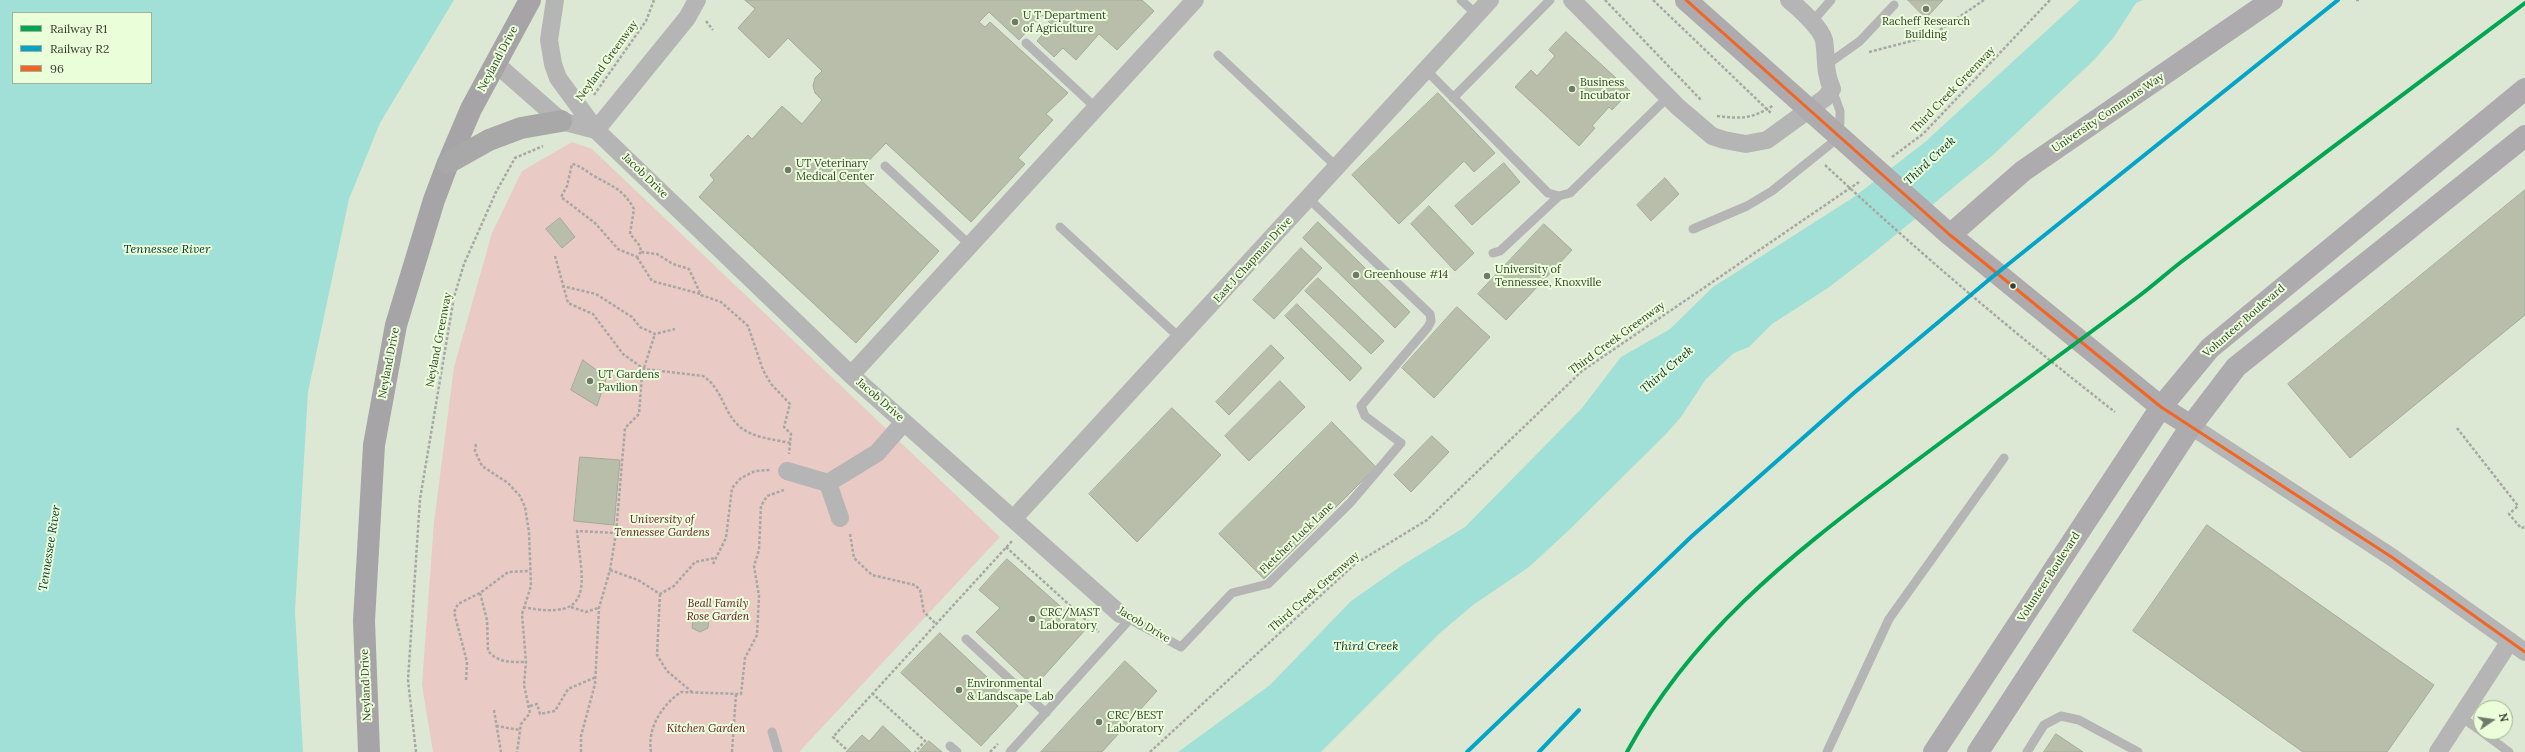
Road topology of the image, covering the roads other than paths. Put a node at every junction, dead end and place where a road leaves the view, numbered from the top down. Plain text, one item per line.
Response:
1 (530, 0) edge
2 (555, 0) edge
3 (697, 0) edge
4 (1195, 0) edge
5 (1460, 0) edge
6 (1490, 0) edge
7 (1550, 0) edge
8 (1572, 0) edge
9 (1686, 0) edge
10 (1789, 0) edge
11 (1831, 0) edge
12 (2272, 0) edge
13 (1894, 5) dead end
14 (1477, 15) junction
15 (1811, 23) junction
16 (1026, 43) dead end
17 (1218, 55) dead end
18 (495, 63) junction
19 (1825, 66) junction
20 (1426, 70) junction
21 (1832, 89) junction
22 (2525, 89) edge
23 (1668, 97) junction
24 (1454, 98) junction
25 (1096, 108) junction
26 (561, 121) junction
27 (596, 130) junction
28 (2525, 136) edge
29 (448, 163) junction
30 (885, 166) dead end
31 (1338, 168) junction
32 (1559, 196) junction
33 (1309, 199) junction
34 (1060, 227) dead end
35 (1692, 228) dead end
36 (1950, 235) junction
37 (970, 245) junction
38 (1494, 253) dead end
39 (1181, 339) junction
40 (851, 375) junction
41 (2161, 407) junction
42 (2191, 426) junction
43 (898, 429) dead end
44 (2004, 458) dead end
45 (787, 471) road end
46 (828, 483) junction
47 (840, 518) road end
48 (1019, 523) junction
49 (1125, 616) junction
50 (966, 639) dead end
51 (2510, 641) junction
52 (1181, 647) joint
53 (2525, 652) edge
54 (1046, 713) junction
55 (2461, 717) junction
56 (2473, 726) edge
57 (772, 732) dead end
58 (2492, 740) edge
59 (369, 752) edge
60 (778, 752) edge
61 (1010, 752) edge
62 (1827, 752) edge
63 (1934, 752) edge
64 (1978, 752) edge
65 (2027, 752) edge
66 (2138, 752) edge
67 (2438, 752) edge
68 (2509, 752) edge

1 - 18 main road, Neyland Drive
2 - 27 street, Jacob Drive
3 - 27 street
4 - 25 street
5 - 14 lane
6 - 14 street, East J Chapman Drive
7 - 24 lane
8 - 23 street
9 - 36 street
10 - 15 street
11 - 15 lane
12 - 36 street, University Commons Way
13 - 19 lane
14 - 20 street, East J Chapman Drive
15 - 19 street
16 - 25 lane
17 - 31 lane
18 - 26 street, Jacob Drive
18 - 29 main road, Neyland Drive
19 - 21 street
20 - 24 lane
20 - 31 street, East J Chapman Drive
21 - 23 street
21 - 35 lane
22 - 41 street, Volunteer Boulevard
23 - 32 lane
24 - 32 lane
25 - 37 street
26 - 27 street, Jacob Drive
26 - 29 highway
27 - 40 street, Jacob Drive
28 - 42 street
29 - 59 main road, Neyland Drive
30 - 37 lane
31 - 33 street, East J Chapman Drive
32 - 38 lane
33 - 39 street, East J Chapman Drive
33 - 52 lane, Fletcher Luck Lane
34 - 39 lane
36 - 41 street
37 - 40 street
39 - 48 street, East J Chapman Drive
40 - 48 street, Jacob Drive
41 - 42 street
41 - 63 street, Volunteer Boulevard
42 - 51 street
42 - 64 street
43 - 46 street
44 - 62 lane
45 - 46 street
46 - 47 street
48 - 49 street, Jacob Drive
49 - 52 lane, Jacob Drive
49 - 54 lane
50 - 54 lane
51 - 53 street
51 - 55 street
54 - 61 lane
55 - 56 lane
55 - 67 street
57 - 60 lane
58 - 68 lane
65 - 66 lane

